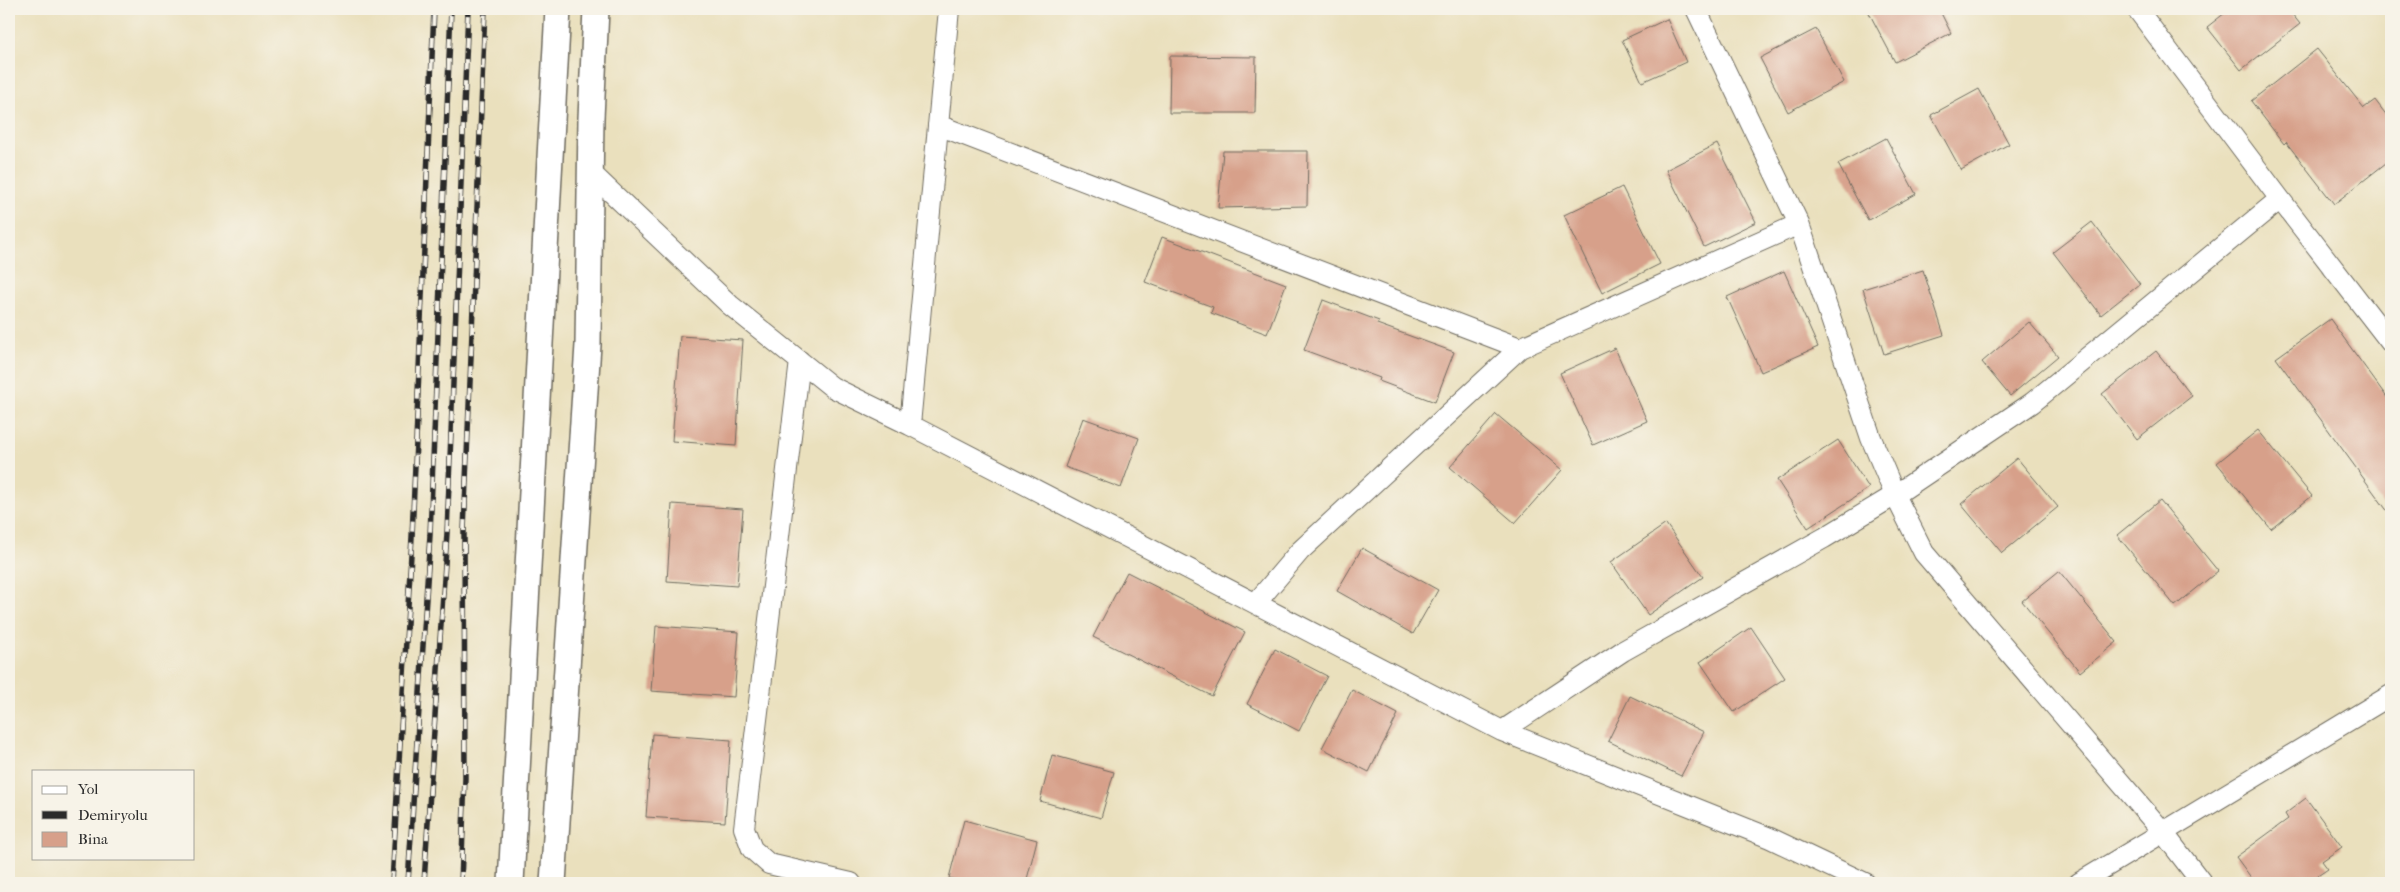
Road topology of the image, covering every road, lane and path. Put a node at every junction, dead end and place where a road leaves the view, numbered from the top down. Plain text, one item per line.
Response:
1 (558, 9) edge
2 (596, 9) edge
3 (948, 9) edge
4 (1696, 9) edge
5 (2137, 9) edge
6 (938, 125) junction
7 (590, 172) junction
8 (2280, 199) junction
9 (1798, 224) junction
10 (2391, 343) edge
11 (1520, 348) junction
12 (800, 361) junction
13 (910, 426) junction
14 (1895, 495) junction
15 (1256, 603) junction
16 (2391, 695) edge
17 (1502, 731) junction
18 (2162, 831) junction
19 (511, 883) edge
20 (553, 883) edge
21 (851, 883) edge
22 (1865, 883) edge
23 (2079, 883) edge
24 (2202, 883) edge

1 - 19 main road
2 - 7 main road
3 - 6 street
4 - 9 street
5 - 8 street
6 - 11 street
6 - 13 street
7 - 12 street
7 - 20 main road
8 - 10 street
8 - 14 street
9 - 11 street
9 - 14 street
11 - 15 street
12 - 13 street
12 - 21 street
13 - 15 street
14 - 17 street
14 - 18 street
15 - 17 street
16 - 18 street
17 - 22 street
18 - 23 street
18 - 24 street

